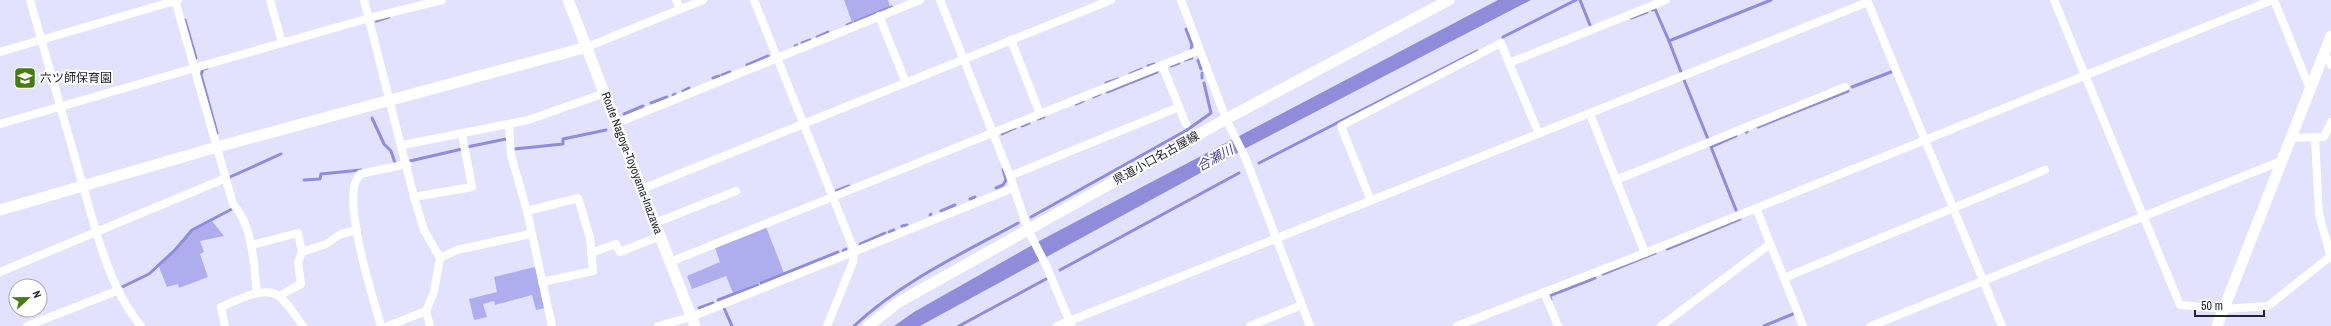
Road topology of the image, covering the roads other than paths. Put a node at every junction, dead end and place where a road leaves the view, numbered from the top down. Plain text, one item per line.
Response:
1 (30, 0) edge
2 (176, 0) edge
3 (270, 0) edge
4 (364, 0) edge
5 (442, 0) edge
6 (568, 0) edge
7 (676, 0) edge
8 (703, 0) edge
9 (754, 0) edge
10 (920, 0) edge
11 (940, 0) edge
12 (1111, 0) edge
13 (1181, 0) edge
14 (1449, 0) edge
15 (2054, 0) edge
16 (2273, 0) edge
17 (1661, 1) edge
18 (1867, 1) edge
19 (680, 9) junction
20 (879, 16) junction
21 (369, 18) junction
22 (2331, 36) edge
23 (41, 40) junction
24 (1011, 40) junction
25 (282, 43) junction
26 (587, 47) junction
27 (1200, 50) junction
28 (0, 52) edge
29 (777, 58) junction
30 (964, 59) junction
31 (2328, 59) edge
32 (1509, 63) junction
33 (1162, 65) junction
34 (195, 68) junction
35 (2086, 75) junction
36 (906, 82) junction
37 (1846, 87) dead end
38 (2310, 89) junction
39 (605, 93) junction
40 (389, 100) junction
41 (60, 106) junction
42 (1179, 107) junction
43 (1040, 114) junction
44 (1590, 114) junction
45 (2331, 122) edge
46 (617, 123) junction
47 (1228, 123) junction
48 (0, 124) edge
49 (803, 124) junction
50 (1186, 124) dead end
51 (509, 125) junction
52 (993, 132) junction
53 (462, 134) junction
54 (1539, 134) junction
55 (2290, 138) junction
56 (2315, 138) junction
57 (1923, 140) junction
58 (402, 145) junction
59 (218, 147) junction
60 (2281, 161) junction
61 (407, 164) junction
62 (2045, 170) dead end
63 (1010, 176) junction
64 (226, 178) junction
65 (1616, 180) junction
66 (83, 185) junction
67 (1013, 188) junction
68 (642, 189) junction
69 (736, 191) dead end
70 (414, 197) junction
71 (832, 197) junction
72 (1371, 201) junction
73 (1756, 208) junction
74 (1952, 209) junction
75 (0, 210) edge
76 (527, 211) junction
77 (2143, 216) junction
78 (655, 223) junction
79 (357, 230) junction
80 (96, 231) junction
81 (1030, 233) junction
82 (530, 234) junction
83 (660, 236) junction
84 (1276, 239) junction
85 (1770, 244) junction
86 (252, 245) junction
87 (854, 250) junction
88 (302, 252) junction
89 (591, 253) junction
90 (1645, 253) junction
91 (2331, 257) edge
92 (440, 258) junction
93 (670, 262) junction
94 (0, 272) edge
95 (1784, 278) junction
96 (1981, 281) junction
97 (542, 282) junction
98 (118, 290) junction
99 (1544, 292) junction
100 (257, 293) junction
101 (279, 296) junction
102 (1302, 305) junction
103 (2224, 309) junction
104 (426, 311) junction
105 (693, 321) edge
106 (41, 324) edge
107 (1070, 324) edge
108 (27, 326) edge
109 (142, 326) edge
110 (225, 326) edge
111 (303, 326) edge
112 (381, 326) edge
113 (388, 326) edge
114 (430, 326) edge
115 (552, 326) edge
116 (658, 326) edge
117 (827, 326) edge
118 (868, 326) edge
119 (1057, 326) edge
120 (1250, 326) edge
121 (1310, 326) edge
122 (1457, 326) edge
123 (1558, 326) edge
124 (1661, 326) edge
125 (1804, 326) edge
126 (1871, 326) edge
127 (2002, 326) edge
128 (2217, 326) edge

1 - 23 street
2 - 23 street
2 - 34 street
3 - 25 street
4 - 21 street
5 - 21 street
6 - 26 main road, Route Nagoya-Toyoyama-Inazawa
7 - 19 street
8 - 19 street
9 - 29 street
10 - 20 street
11 - 30 street
12 - 24 street
13 - 27 street
14 - 47 main road, 県道小口名古屋線
15 - 35 street
16 - 35 street
16 - 38 street
17 - 32 street
18 - 44 street
18 - 57 street
19 - 26 street
20 - 29 street
20 - 36 street
21 - 25 street
21 - 40 street
22 - 31 main road
23 - 28 street
23 - 41 street
24 - 30 street
24 - 43 street
25 - 34 street
26 - 39 main road, Route Nagoya-Toyoyama-Inazawa
26 - 40 main road
27 - 33 street
27 - 47 street
29 - 46 street
29 - 49 street
30 - 36 street
30 - 52 street
31 - 38 main road
32 - 54 street
32 - 72 street
33 - 42 street
33 - 43 street
34 - 41 street
34 - 59 street
35 - 57 street
35 - 77 street
36 - 49 street
37 - 65 street
38 - 55 main road
39 - 46 main road, Route Nagoya-Toyoyama-Inazawa
39 - 51 street
40 - 58 street
40 - 59 main road
41 - 48 street
41 - 66 street
42 - 50 street
42 - 63 street
43 - 52 street
44 - 54 street
44 - 65 street
45 - 56 street
46 - 68 main road, Route Nagoya-Toyoyama-Inazawa
47 - 81 main road, 県道小口名古屋線
47 - 84 street
49 - 68 street
49 - 71 street
51 - 53 street
51 - 76 street
52 - 63 street
52 - 71 street
53 - 58 street
53 - 70 street
54 - 72 street
55 - 56 street
55 - 60 main road
56 - 91 street
57 - 73 street
57 - 74 street
58 - 61 street
59 - 64 street
59 - 66 main road
60 - 77 street
60 - 103 main road
61 - 70 street
61 - 79 street
62 - 74 street
63 - 67 street
64 - 80 street
64 - 86 street
65 - 90 street
66 - 75 main road
66 - 80 street
67 - 81 street
67 - 87 street
68 - 78 main road, Route Nagoya-Toyoyama-Inazawa
69 - 78 street
70 - 92 street
71 - 87 street
71 - 93 street
72 - 84 street
73 - 85 street
73 - 90 street
74 - 95 street
74 - 96 street
76 - 82 street
76 - 89 street
77 - 96 street
77 - 103 street
78 - 83 main road, Route Nagoya-Toyoyama-Inazawa
79 - 88 street
79 - 112 street
80 - 94 street
80 - 98 street
81 - 107 street
81 - 118 main road, 県道小口名古屋線
82 - 92 street
82 - 97 street
83 - 89 street
83 - 93 main road, Route Nagoya-Toyoyama-Inazawa
84 - 102 street
84 - 107 street
85 - 95 street
85 - 124 street
86 - 88 street
86 - 100 street
87 - 105 street
87 - 117 street
88 - 101 street
89 - 97 street
90 - 99 street
91 - 103 street
92 - 104 street
93 - 105 main road, Route Nagoya-Toyoyama-Inazawa
95 - 125 street
96 - 126 street
96 - 127 street
97 - 115 street
98 - 106 street
98 - 109 street
99 - 122 street
99 - 123 street
100 - 101 street
100 - 110 street
101 - 111 street
102 - 120 street
102 - 121 street
103 - 128 main road
104 - 113 street
104 - 114 street
105 - 116 street
106 - 108 street
107 - 119 street

